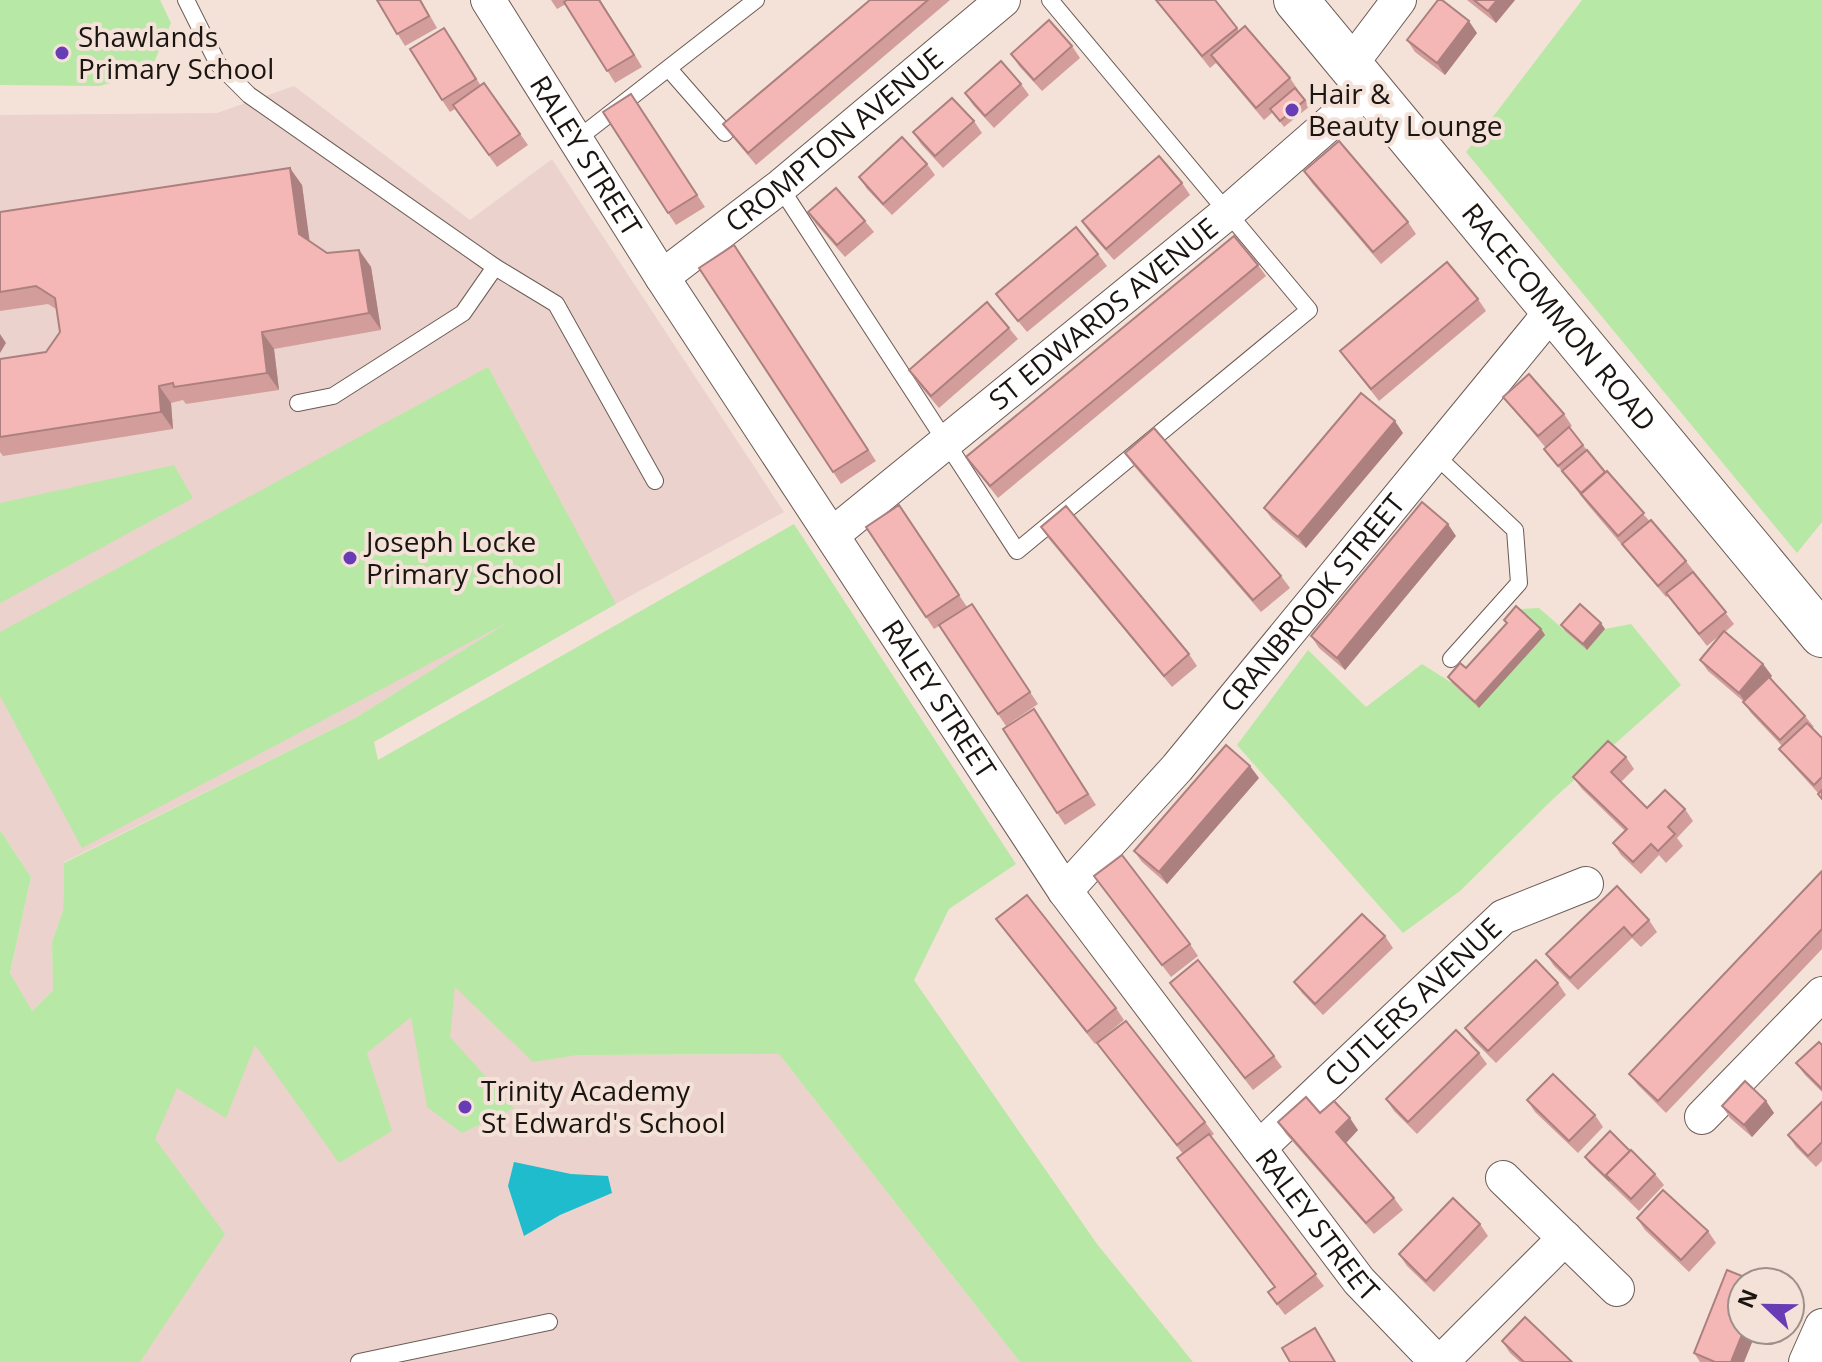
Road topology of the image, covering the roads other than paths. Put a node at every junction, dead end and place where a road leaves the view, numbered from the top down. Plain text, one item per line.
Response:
1 (186, 0) edge
2 (488, 0) edge
3 (756, 0) edge
4 (1003, 0) edge
5 (1050, 0) edge
6 (1296, 0) edge
7 (1399, 0) edge
8 (669, 69) junction
9 (1360, 77) junction
10 (725, 133) edge
11 (576, 140) junction
12 (780, 187) junction
13 (1227, 213) junction
14 (495, 267) junction
15 (662, 277) junction
16 (1552, 311) junction
17 (298, 403) dead end
18 (946, 444) junction
19 (1435, 455) junction
20 (655, 481) dead end
21 (832, 535) junction
22 (1822, 635) edge
23 (1451, 659) dead end
24 (1586, 884) dead end
25 (1065, 891) junction
26 (1822, 994) edge
27 (1702, 1117) dead end
28 (1259, 1148) junction
29 (1503, 1178) dead end
30 (1565, 1238) junction
31 (1617, 1289) dead end
32 (549, 1322) dead end
33 (1822, 1326) edge
34 (359, 1362) edge
35 (1439, 1362) edge
36 (1806, 1362) edge

1 - 14 lane
2 - 11 street, RALEY STREET
3 - 8 lane
4 - 12 street, CROMPTON AVENUE
5 - 13 lane
6 - 9 street, RACECOMMON ROAD
7 - 9 street, ST EDWARDS AVENUE
8 - 10 lane
8 - 11 lane
9 - 13 street, ST EDWARDS AVENUE
9 - 16 street, RACECOMMON ROAD
11 - 15 street, RALEY STREET
12 - 15 street, CROMPTON AVENUE
12 - 18 lane
13 - 18 street, ST EDWARDS AVENUE
13 - 18 lane
14 - 17 lane
14 - 20 lane
15 - 21 street, RALEY STREET
16 - 19 street, CRANBROOK STREET
16 - 22 street, RACECOMMON ROAD
18 - 21 street, ST EDWARDS AVENUE
19 - 23 lane
19 - 25 street, CRANBROOK STREET
21 - 25 street, RALEY STREET
24 - 28 street, CUTLERS AVENUE
25 - 28 street, RALEY STREET
26 - 27 street
28 - 35 street, RALEY STREET
29 - 30 street
30 - 31 street
30 - 35 street
32 - 34 lane
33 - 36 street

